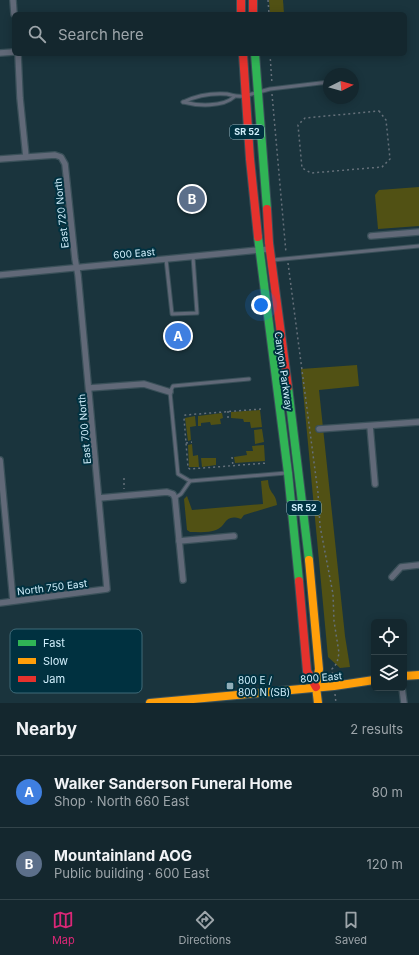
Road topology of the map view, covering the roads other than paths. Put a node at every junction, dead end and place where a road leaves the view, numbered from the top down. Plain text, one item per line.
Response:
1 (13, 0) edge
2 (241, 0) edge
3 (253, 0) edge
4 (14, 12) edge
5 (241, 12) edge
6 (253, 12) edge
7 (12, 52) edge
8 (0, 53) edge
9 (18, 56) edge
10 (243, 56) edge
11 (254, 56) edge
12 (323, 83) edge
13 (256, 92) junction
14 (245, 96) junction
15 (234, 97) junction
16 (26, 157) junction
17 (0, 159) edge
18 (419, 232) edge
19 (371, 236) dead end
20 (419, 246) edge
21 (270, 249) junction
22 (258, 250) junction
23 (192, 257) junction
24 (166, 259) junction
25 (271, 260) junction
26 (77, 268) junction
27 (0, 275) edge
28 (249, 379) dead end
29 (89, 388) junction
30 (170, 392) junction
31 (419, 422) edge
32 (370, 426) junction
33 (317, 430) road end
34 (0, 460) edge
35 (288, 473) junction
36 (190, 481) junction
37 (375, 484) dead end
38 (99, 498) junction
39 (175, 498) junction
40 (234, 536) dead end
41 (179, 541) junction
42 (419, 565) edge
43 (392, 577) dead end
44 (183, 580) dead end
45 (107, 590) joint
46 (13, 601) junction
47 (0, 603) edge
48 (419, 675) edge
49 (407, 676) edge
50 (371, 680) edge
51 (316, 687) junction
52 (402, 691) edge
53 (150, 703) edge
54 (318, 703) edge
55 (404, 703) edge

1 - 4 street
2 - 5 main road
3 - 6 main road
7 - 8 street
9 - 16 street
10 - 14 main road, Canyon Parkway / SR 52
11 - 13 main road, Canyon Parkway / SR 52
12 - 13 lane
13 - 14 lane
13 - 21 main road, Canyon Parkway / SR 52
14 - 15 lane
14 - 22 main road, Canyon Parkway / SR 52
15 - 15 lane
16 - 17 street
16 - 26 street, East 720 North
18 - 19 street
20 - 25 lane
21 - 22 street, 600 East
21 - 25 main road, Canyon Parkway / SR 52
22 - 23 street, 600 East
22 - 35 main road, Canyon Parkway / SR 52
23 - 24 street, 600 East
23 - 24 lane
24 - 26 street, 600 East
25 - 51 main road, Canyon Parkway / SR 52
26 - 27 street, 600 East
26 - 29 street, East 700 North
28 - 30 lane
29 - 30 street
29 - 38 street, East 700 North
30 - 36 lane
31 - 32 street
32 - 33 street
32 - 37 street
34 - 46 street
35 - 36 lane
35 - 51 main road, Canyon Parkway / SR 52
36 - 39 lane
38 - 39 street
38 - 45 street, East 700 North
39 - 41 street
40 - 41 street
41 - 44 street
42 - 43 street
45 - 46 street, North 750 East
46 - 47 street, North 750 East
48 - 49 main road
50 - 51 main road, 800 East
51 - 53 main road, 800 East
51 - 54 main road, Canyon Parkway / SR 52
52 - 55 street

